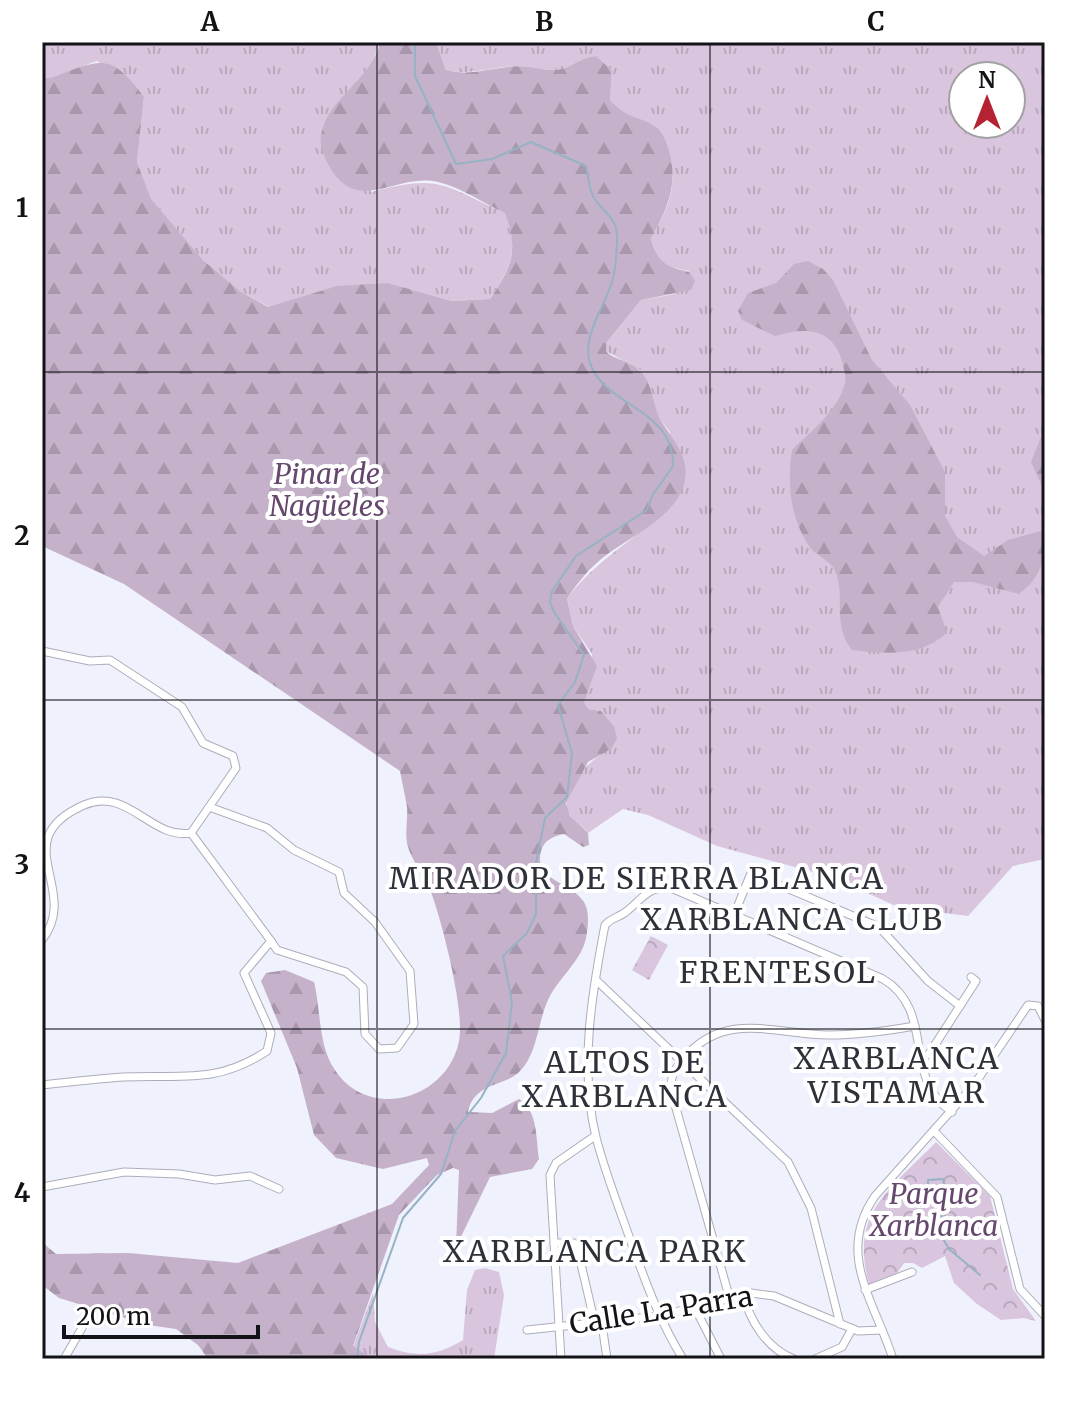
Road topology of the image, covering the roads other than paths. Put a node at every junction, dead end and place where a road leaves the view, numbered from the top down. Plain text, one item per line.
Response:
1 (42, 651) edge
2 (212, 808) junction
3 (191, 833) junction
4 (734, 915) junction
5 (42, 940) edge
6 (271, 941) junction
7 (971, 977) dead end
8 (596, 980) junction
9 (602, 990) junction
10 (592, 999) junction
11 (960, 1006) junction
12 (1045, 1020) edge
13 (915, 1026) junction
14 (921, 1058) junction
15 (681, 1062) junction
16 (42, 1085) edge
17 (952, 1112) junction
18 (935, 1132) junction
19 (595, 1136) junction
20 (42, 1187) edge
21 (279, 1189) dead end
22 (554, 1243) junction
23 (912, 1272) dead end
24 (865, 1290) junction
25 (743, 1293) junction
26 (729, 1296) junction
27 (694, 1306) junction
28 (659, 1316) junction
29 (1045, 1316) edge
30 (598, 1324) junction
31 (840, 1324) junction
32 (559, 1326) junction
33 (82, 1328) dead end
34 (852, 1329) junction
35 (527, 1330) dead end
36 (882, 1330) junction
37 (64, 1359) edge
38 (561, 1359) edge
39 (607, 1359) edge
40 (683, 1359) edge
41 (721, 1359) edge
42 (794, 1359) edge
43 (815, 1359) edge
44 (893, 1359) edge

1 - 2 street
2 - 3 street
2 - 6 street
3 - 5 street
3 - 6 street
4 - 8 street
4 - 11 street
4 - 13 street
6 - 16 street
7 - 11 street
8 - 9 street
8 - 10 street
9 - 10 street
9 - 15 street
10 - 19 street
11 - 14 street
12 - 17 street
13 - 14 street
13 - 15 street
14 - 17 street
15 - 26 street
15 - 31 street
17 - 18 street
18 - 24 street
18 - 29 street
19 - 22 street
19 - 28 street
20 - 21 street
22 - 30 street
22 - 32 street
23 - 24 street
24 - 36 street
25 - 26 street, Calle La Parra
25 - 31 street, Calle La Parra
25 - 42 street
26 - 27 street, Calle La Parra
27 - 28 street, Calle La Parra
27 - 41 street
28 - 30 street, Calle La Parra
28 - 40 street
30 - 32 street, Calle La Parra
30 - 39 street
31 - 34 street, Calle La Parra
32 - 35 street, Calle La Parra
32 - 38 street
33 - 37 street
34 - 36 street, Calle La Parra
34 - 43 street
36 - 44 street

